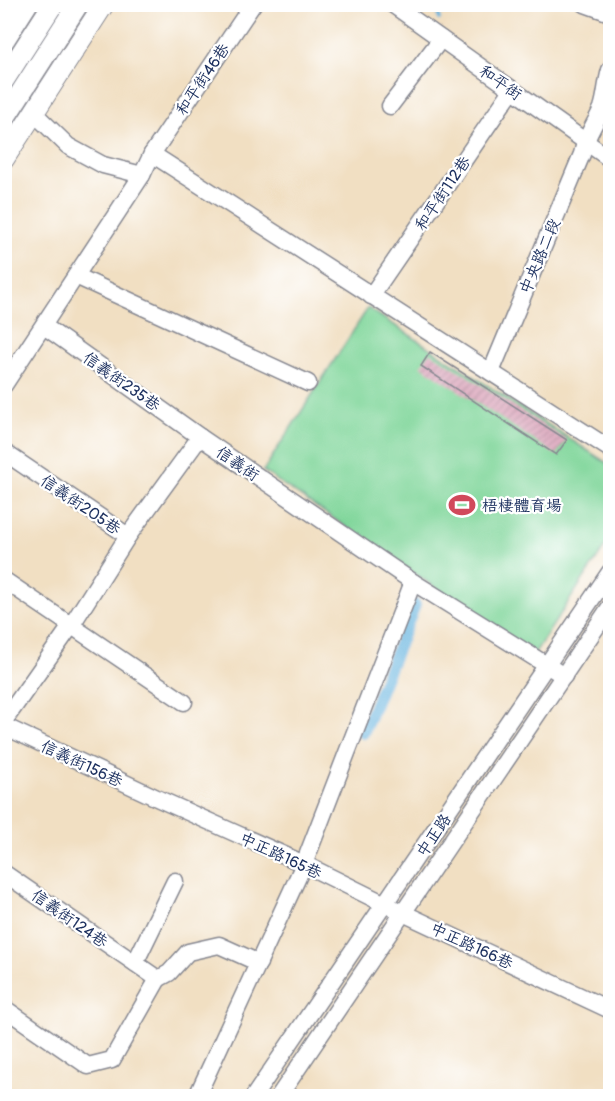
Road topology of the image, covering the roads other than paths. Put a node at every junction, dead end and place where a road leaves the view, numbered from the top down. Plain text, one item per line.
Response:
1 (27, 4) edge
2 (53, 4) edge
3 (78, 4) edge
4 (104, 4) edge
5 (253, 4) edge
6 (392, 4) edge
7 (585, 4) edge
8 (610, 14) edge
9 (441, 39) junction
10 (4, 40) edge
11 (610, 70) edge
12 (4, 80) edge
13 (512, 90) junction
14 (390, 106) dead end
15 (34, 113) junction
16 (4, 119) edge
17 (585, 140) junction
18 (152, 154) junction
19 (4, 159) edge
20 (610, 159) edge
21 (142, 175) junction
22 (76, 276) junction
23 (371, 296) junction
24 (44, 326) junction
25 (491, 372) junction
26 (308, 383) dead end
27 (4, 385) edge
28 (200, 437) junction
29 (610, 448) edge
30 (4, 452) edge
31 (128, 536) junction
32 (610, 572) edge
33 (4, 580) edge
34 (413, 582) junction
35 (610, 607) edge
36 (71, 626) junction
37 (548, 666) junction
38 (564, 676) junction
39 (184, 702) dead end
40 (4, 721) edge
41 (4, 726) edge
42 (159, 799) joint
43 (304, 864) junction
44 (4, 873) edge
45 (175, 880) dead end
46 (385, 904) junction
47 (403, 913) junction
48 (135, 963) junction
49 (258, 963) junction
50 (158, 980) junction
51 (4, 1008) edge
52 (610, 1010) edge
53 (197, 1096) edge
54 (254, 1096) edge
55 (279, 1096) edge

1 - 10 main road
2 - 12 main road
3 - 16 main road
4 - 15 main road
5 - 18 street, 和平街46巷
6 - 9 street, 和平街
7 - 8 street
9 - 13 street, 和平街
9 - 14 street
11 - 17 street, 中央路二段
13 - 17 street, 和平街
13 - 23 street, 和平街112巷
15 - 19 main road
15 - 21 street
17 - 20 street, 和平街
17 - 25 street, 中央路二段
18 - 21 street, 和平街46巷
18 - 23 street
21 - 22 street, 和平街46巷
22 - 24 street, 和平街46巷
22 - 26 street
23 - 25 street
24 - 27 street, 和平街46巷
24 - 28 street, 信義街235巷
25 - 29 street
28 - 31 street, 信義街
28 - 34 street, 信義街
30 - 31 street, 信義街205巷
31 - 36 street, 信義街
32 - 37 street, 中正路
33 - 36 street
34 - 37 street, 信義街
34 - 43 street
35 - 38 street, 中正路
36 - 39 street
36 - 40 street, 信義街
37 - 38 street, 信義街
37 - 46 street, 中正路
38 - 47 street, 中正路
41 - 42 street, 信義街156巷
42 - 43 street, 中正路165巷
43 - 46 street, 中正路165巷
43 - 49 street
44 - 48 street, 信義街124巷
45 - 48 street
46 - 47 street, 中正路165巷
46 - 54 street, 中正路
47 - 52 street, 中正路166巷
47 - 55 street, 中正路
48 - 50 street, 信義街124巷
49 - 50 street
49 - 53 street
50 - 51 street

